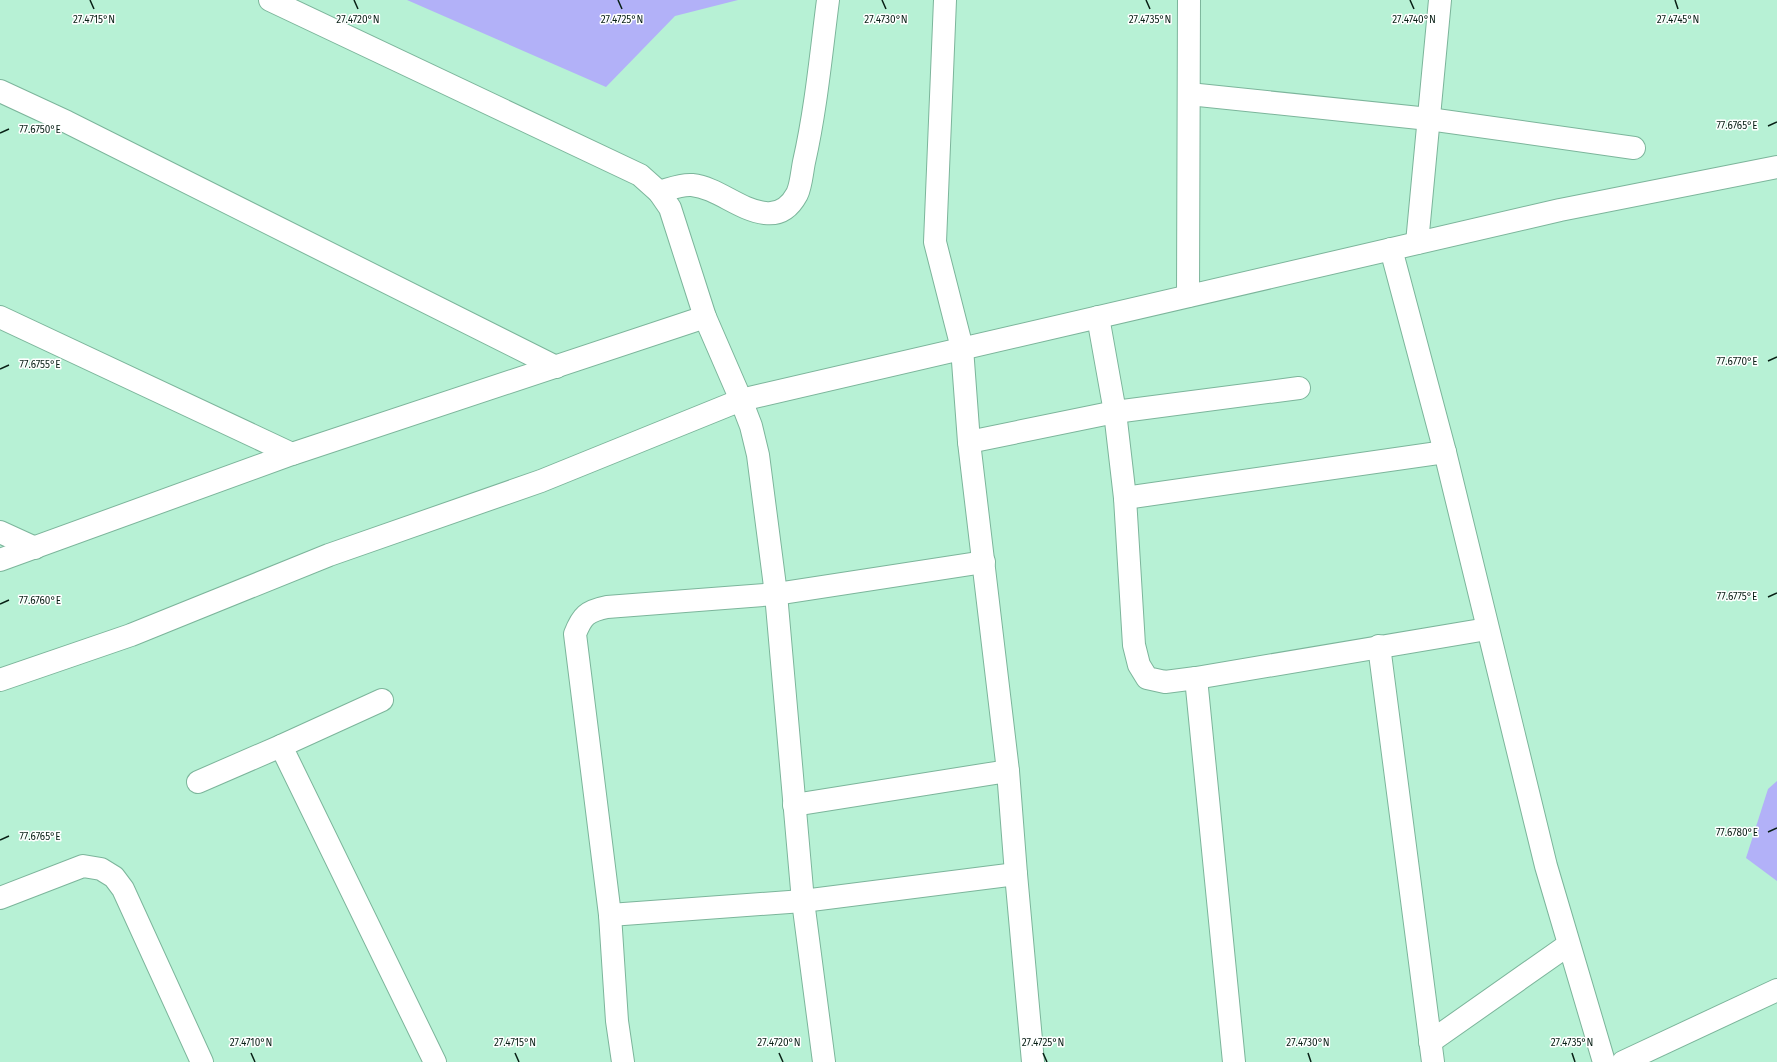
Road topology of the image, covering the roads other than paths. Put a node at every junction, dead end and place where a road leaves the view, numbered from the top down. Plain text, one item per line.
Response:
1 (270, 0) edge
2 (828, 0) edge
3 (946, 0) edge
4 (1189, 0) edge
5 (1440, 0) edge
6 (0, 91) edge
7 (1189, 94) junction
8 (1429, 119) junction
9 (1634, 148) dead end
10 (1777, 166) edge
11 (659, 192) junction
12 (1417, 243) junction
13 (1391, 249) junction
14 (1188, 296) junction
15 (0, 317) edge
16 (705, 317) junction
17 (1098, 317) junction
18 (962, 348) junction
19 (556, 367) junction
20 (1299, 388) dead end
21 (741, 400) junction
22 (1115, 412) junction
23 (969, 442) junction
24 (1445, 452) junction
25 (292, 454) junction
26 (1125, 498) junction
27 (0, 532) edge
28 (35, 548) junction
29 (0, 560) edge
30 (984, 562) junction
31 (776, 594) junction
32 (1487, 629) junction
33 (1379, 646) junction
34 (1196, 678) junction
35 (0, 680) edge
36 (382, 700) dead end
37 (281, 746) junction
38 (1008, 771) junction
39 (198, 782) dead end
40 (794, 805) junction
41 (1016, 874) junction
42 (0, 898) edge
43 (803, 901) junction
44 (610, 915) junction
45 (1568, 946) junction
46 (1777, 990) edge
47 (1432, 1052) edge
48 (202, 1062) edge
49 (435, 1062) edge
50 (623, 1062) edge
51 (824, 1062) edge
52 (1033, 1062) edge
53 (1234, 1062) edge
54 (1604, 1062) edge
55 (1623, 1062) edge

1 - 11 street
2 - 11 street
3 - 18 street
4 - 7 street
5 - 8 street
6 - 19 street
7 - 8 street
7 - 14 street
8 - 9 street
8 - 12 street
10 - 12 street
11 - 16 street
12 - 13 street
13 - 14 street
13 - 24 street
14 - 17 street
15 - 25 street
16 - 19 street
16 - 21 street
17 - 18 street
17 - 22 street
18 - 21 street
18 - 23 street
19 - 25 street
20 - 22 street
21 - 31 street
21 - 35 street
22 - 23 street
22 - 26 street
23 - 30 street
24 - 26 street
24 - 32 street
25 - 28 street
26 - 34 street
27 - 28 street
28 - 29 street
30 - 31 street
30 - 38 street
31 - 40 street
31 - 44 street
32 - 33 street
32 - 45 street
33 - 34 street
33 - 47 street
34 - 53 street
36 - 37 street
37 - 39 street
37 - 49 street
38 - 40 street
38 - 41 street
40 - 43 street
41 - 43 street
41 - 52 street
42 - 48 street
43 - 44 street
43 - 51 street
44 - 50 street
45 - 47 street
45 - 54 street
46 - 55 street

